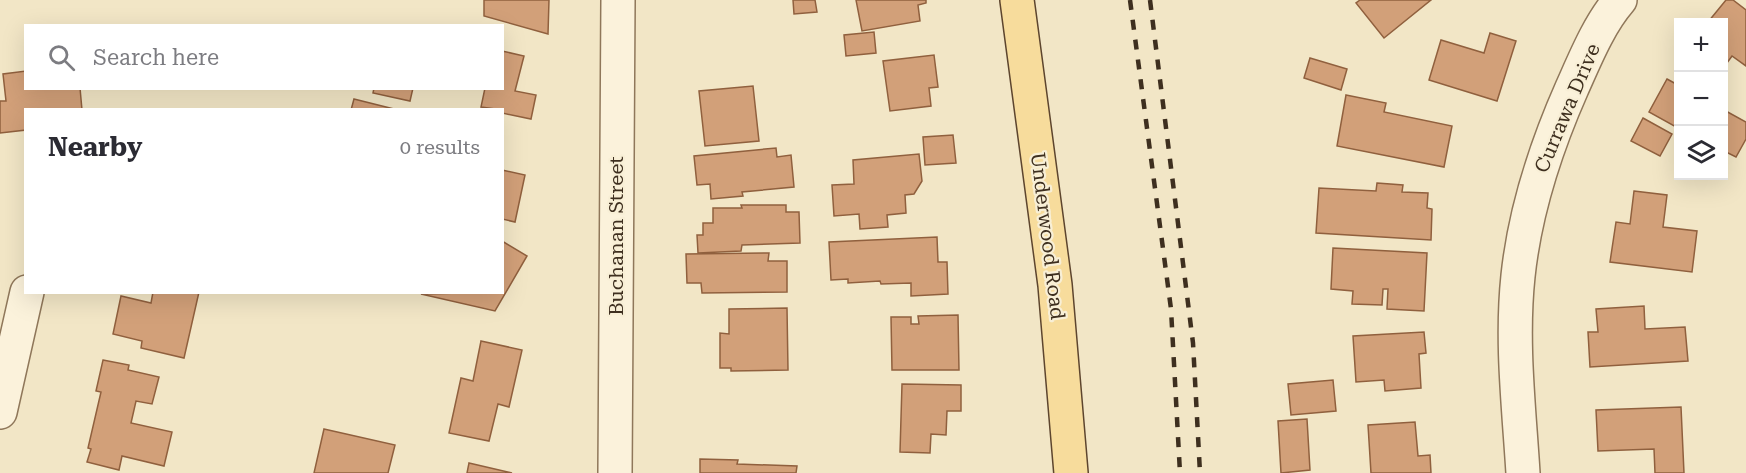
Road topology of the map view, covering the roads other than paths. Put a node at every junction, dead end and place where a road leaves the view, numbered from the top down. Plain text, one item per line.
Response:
1 (618, 0) edge
2 (1017, 0) edge
3 (1614, 2) edge
4 (27, 294) edge
5 (0, 412) edge
6 (615, 473) edge
7 (1071, 473) edge
8 (1523, 473) edge

1 - 6 street, Buchanan Street
2 - 7 main road, Underwood Road
3 - 8 street, Currawa Drive
4 - 5 street

